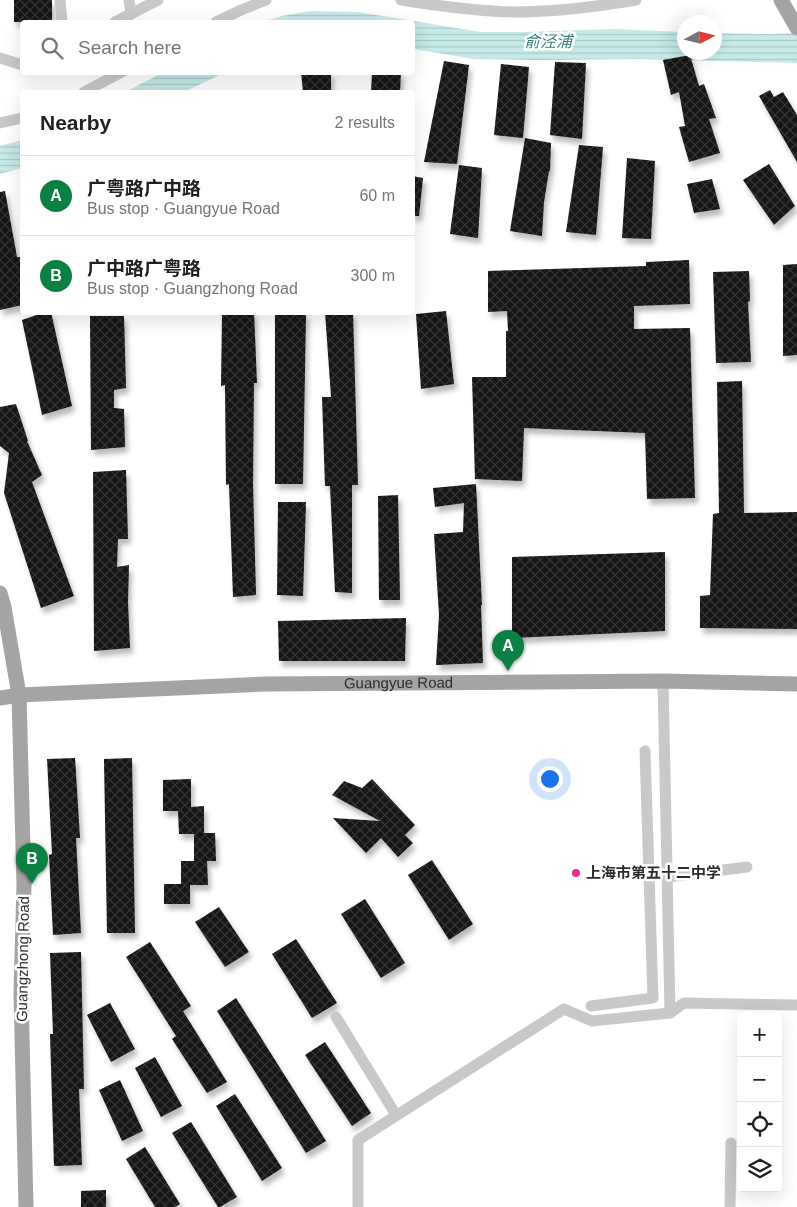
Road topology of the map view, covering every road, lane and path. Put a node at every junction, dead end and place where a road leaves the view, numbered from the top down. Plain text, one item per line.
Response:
1 (60, 0) edge
2 (129, 0) edge
3 (158, 0) edge
4 (266, 0) edge
5 (402, 0) edge
6 (636, 0) edge
7 (782, 1) edge
8 (556, 5) edge
9 (131, 14) junction
10 (62, 20) edge
11 (119, 20) edge
12 (220, 20) edge
13 (797, 28) edge
14 (0, 58) edge
15 (20, 64) edge
16 (116, 75) edge
17 (88, 90) edge
18 (20, 118) edge
19 (0, 123) edge
20 (0, 593) edge
21 (663, 681) junction
22 (797, 684) edge
23 (19, 695) junction
24 (0, 698) edge
25 (645, 751) dead end
26 (648, 841) junction
27 (666, 841) junction
28 (748, 867) dead end
29 (668, 877) junction
30 (797, 1005) edge
31 (591, 1006) dead end
32 (670, 1014) junction
33 (336, 1017) dead end
34 (396, 1115) junction
35 (731, 1143) dead end
36 (26, 1207) edge
37 (358, 1207) edge
38 (730, 1207) edge

1 - 10 street
2 - 9 street
3 - 9 street
4 - 12 street
5 - 8 street
6 - 8 street
7 - 13 main road
9 - 11 street
14 - 15 street
16 - 17 street
18 - 19 street
20 - 23 main road, Guangzhong Road
21 - 22 main road, Guangyue Road
21 - 23 main road, Guangyue Road
21 - 27 street
23 - 24 main road, Guangyue Road
23 - 36 main road, Guangzhong Road
25 - 26 street
26 - 27 street
26 - 31 street
27 - 29 street
28 - 29 street
29 - 32 street
30 - 32 street
32 - 34 street
33 - 34 street
34 - 37 street
35 - 38 street

